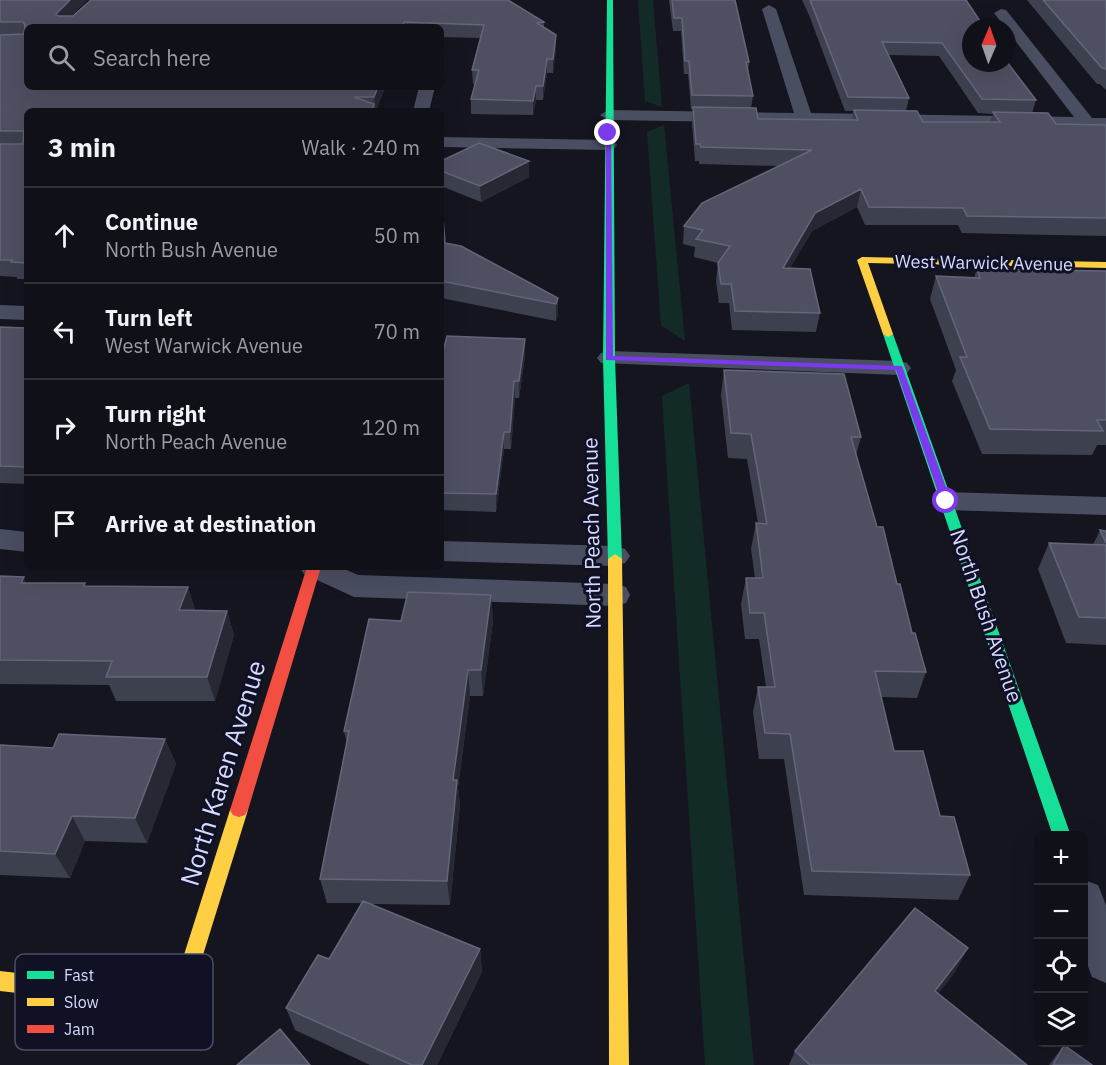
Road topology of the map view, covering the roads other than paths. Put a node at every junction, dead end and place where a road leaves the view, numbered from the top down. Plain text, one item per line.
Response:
1 (610, 0) edge
2 (769, 9) dead end
3 (1001, 13) dead end
4 (426, 90) edge
5 (422, 108) edge
6 (804, 118) junction
7 (1087, 123) junction
8 (1106, 123) edge
9 (444, 130) edge
10 (608, 131) junction
11 (444, 142) edge
12 (862, 260) joint
13 (1106, 265) edge
14 (0, 312) edge
15 (24, 313) edge
16 (609, 358) junction
17 (899, 368) junction
18 (946, 501) junction
19 (1106, 506) edge
20 (0, 539) edge
21 (24, 542) edge
22 (444, 552) edge
23 (615, 556) junction
24 (313, 570) edge
25 (320, 570) edge
26 (615, 595) junction
27 (1060, 831) edge
28 (1088, 912) edge
29 (194, 954) edge
30 (1106, 963) edge
31 (0, 981) edge
32 (15, 983) edge
33 (619, 1065) edge

1 - 10 street, North Peach Avenue
2 - 6 street
3 - 7 street
4 - 5 street
6 - 7 street
6 - 10 street
7 - 8 street
9 - 10 street
10 - 11 street
10 - 16 street, North Peach Avenue
12 - 13 street, West Warwick Avenue
12 - 17 street, North Bush Avenue
14 - 15 street
16 - 17 street
16 - 23 street, North Peach Avenue
17 - 18 street, North Bush Avenue
18 - 19 street
18 - 27 street, North Bush Avenue
20 - 21 street
22 - 23 street
23 - 26 street, North Peach Avenue
24 - 29 street, North Karen Avenue
25 - 26 street
26 - 33 street, North Peach Avenue
28 - 30 street
31 - 32 street, North Karen Avenue

